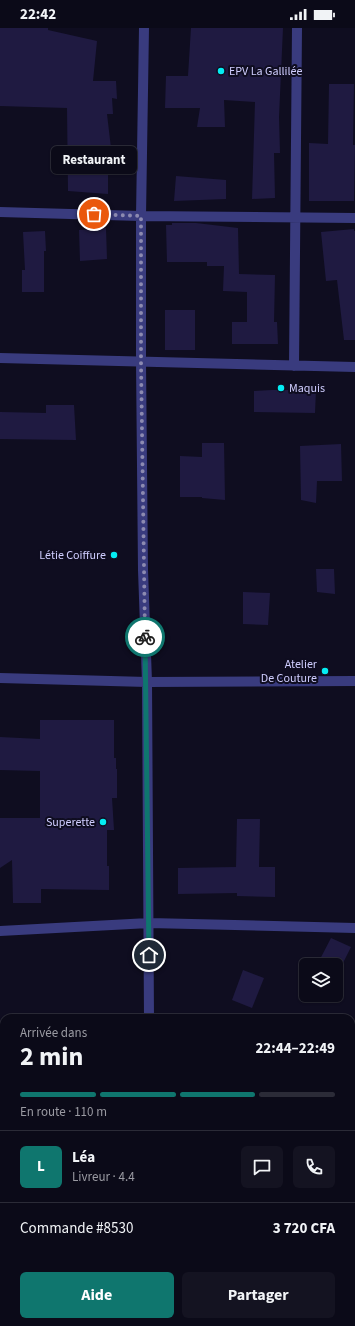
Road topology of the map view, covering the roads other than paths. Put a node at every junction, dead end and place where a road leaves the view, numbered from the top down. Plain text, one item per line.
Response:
1 (144, 28) edge
2 (296, 28) edge
3 (0, 212) edge
4 (141, 216) junction
5 (295, 217) junction
6 (355, 218) edge
7 (0, 358) edge
8 (141, 362) junction
9 (294, 366) junction
10 (355, 367) edge
11 (0, 678) edge
12 (355, 681) edge
13 (147, 682) junction
14 (148, 923) junction
15 (355, 928) edge
16 (0, 931) edge
17 (149, 1014) edge

1 - 4 street
2 - 5 street
3 - 4 street
4 - 5 street
4 - 8 street
5 - 6 street
5 - 9 street
7 - 8 street
8 - 9 street
8 - 13 street
9 - 10 street
11 - 13 street
12 - 13 street
13 - 14 street
14 - 15 street
14 - 16 street
14 - 17 street

